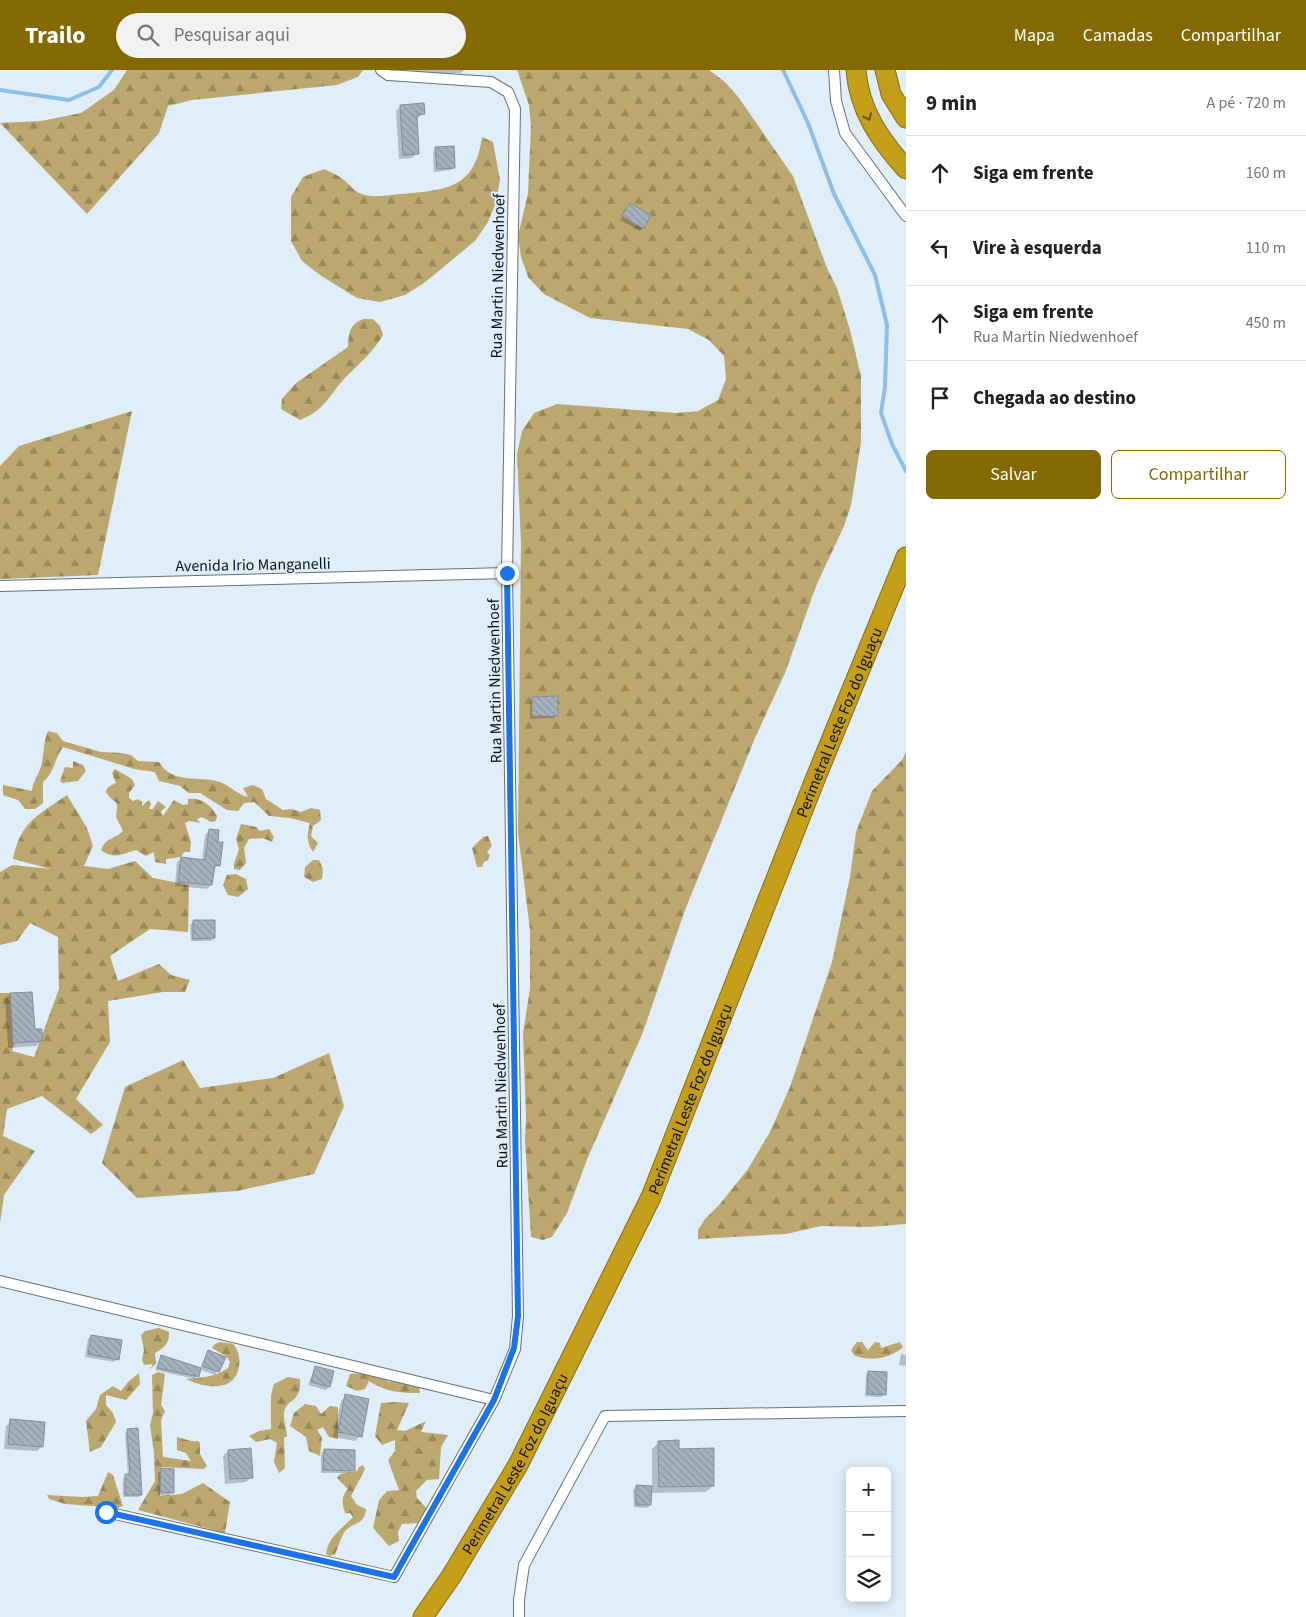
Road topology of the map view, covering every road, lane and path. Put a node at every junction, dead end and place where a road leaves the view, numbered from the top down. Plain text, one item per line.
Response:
1 (380, 70) edge
2 (834, 70) edge
3 (856, 70) edge
4 (885, 70) edge
5 (906, 118) edge
6 (906, 169) edge
7 (906, 216) edge
8 (906, 557) edge
9 (507, 573) junction
10 (0, 586) edge
11 (0, 1281) edge
12 (494, 1400) junction
13 (906, 1411) edge
14 (106, 1512) dead end
15 (423, 1617) edge
16 (519, 1617) edge

1 - 9 street, Rua Martin Niedwenhoef
2 - 7 street
3 -> 6 highway
4 - 5 highway
8 - 15 highway, Perimetral Leste Foz do Iguaçu
9 - 10 street, Avenida Irio Manganelli
9 - 12 street, Rua Martin Niedwenhoef
11 - 12 street
12 - 14 street, Rua Martin Niedwenhoef
13 - 16 street

